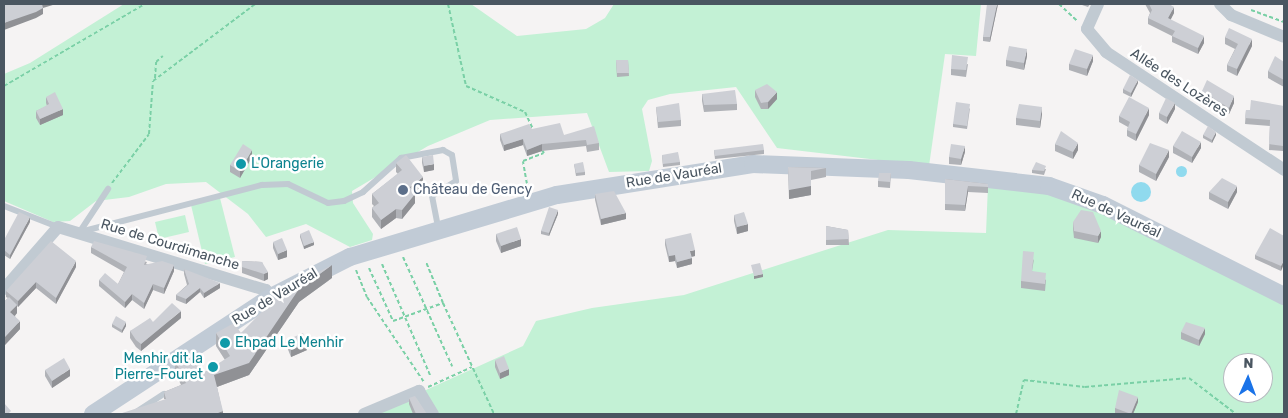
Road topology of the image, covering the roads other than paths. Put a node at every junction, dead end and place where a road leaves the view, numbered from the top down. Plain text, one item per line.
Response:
1 (1098, 4) edge
2 (1220, 4) edge
3 (1284, 37) edge
4 (1284, 170) edge
5 (108, 189) road end
6 (4, 206) edge
7 (58, 227) junction
8 (438, 231) junction
9 (79, 233) junction
10 (4, 289) edge
11 (1284, 296) edge
12 (270, 297) junction
13 (164, 394) edge
14 (97, 413) edge
15 (133, 414) edge
16 (364, 414) edge
17 (433, 414) edge

1 - 4 street, Allée des Lozères
2 - 3 street
5 - 9 lane
6 - 7 lane
7 - 9 street, Rue de Courdimanche
7 - 10 street
8 - 9 lane
8 - 11 street, Rue de Vauréal
8 - 12 street, Rue de Vauréal
9 - 12 street, Rue de Courdimanche
12 - 14 street, Rue de Vauréal
13 - 15 lane
16 - 17 street

